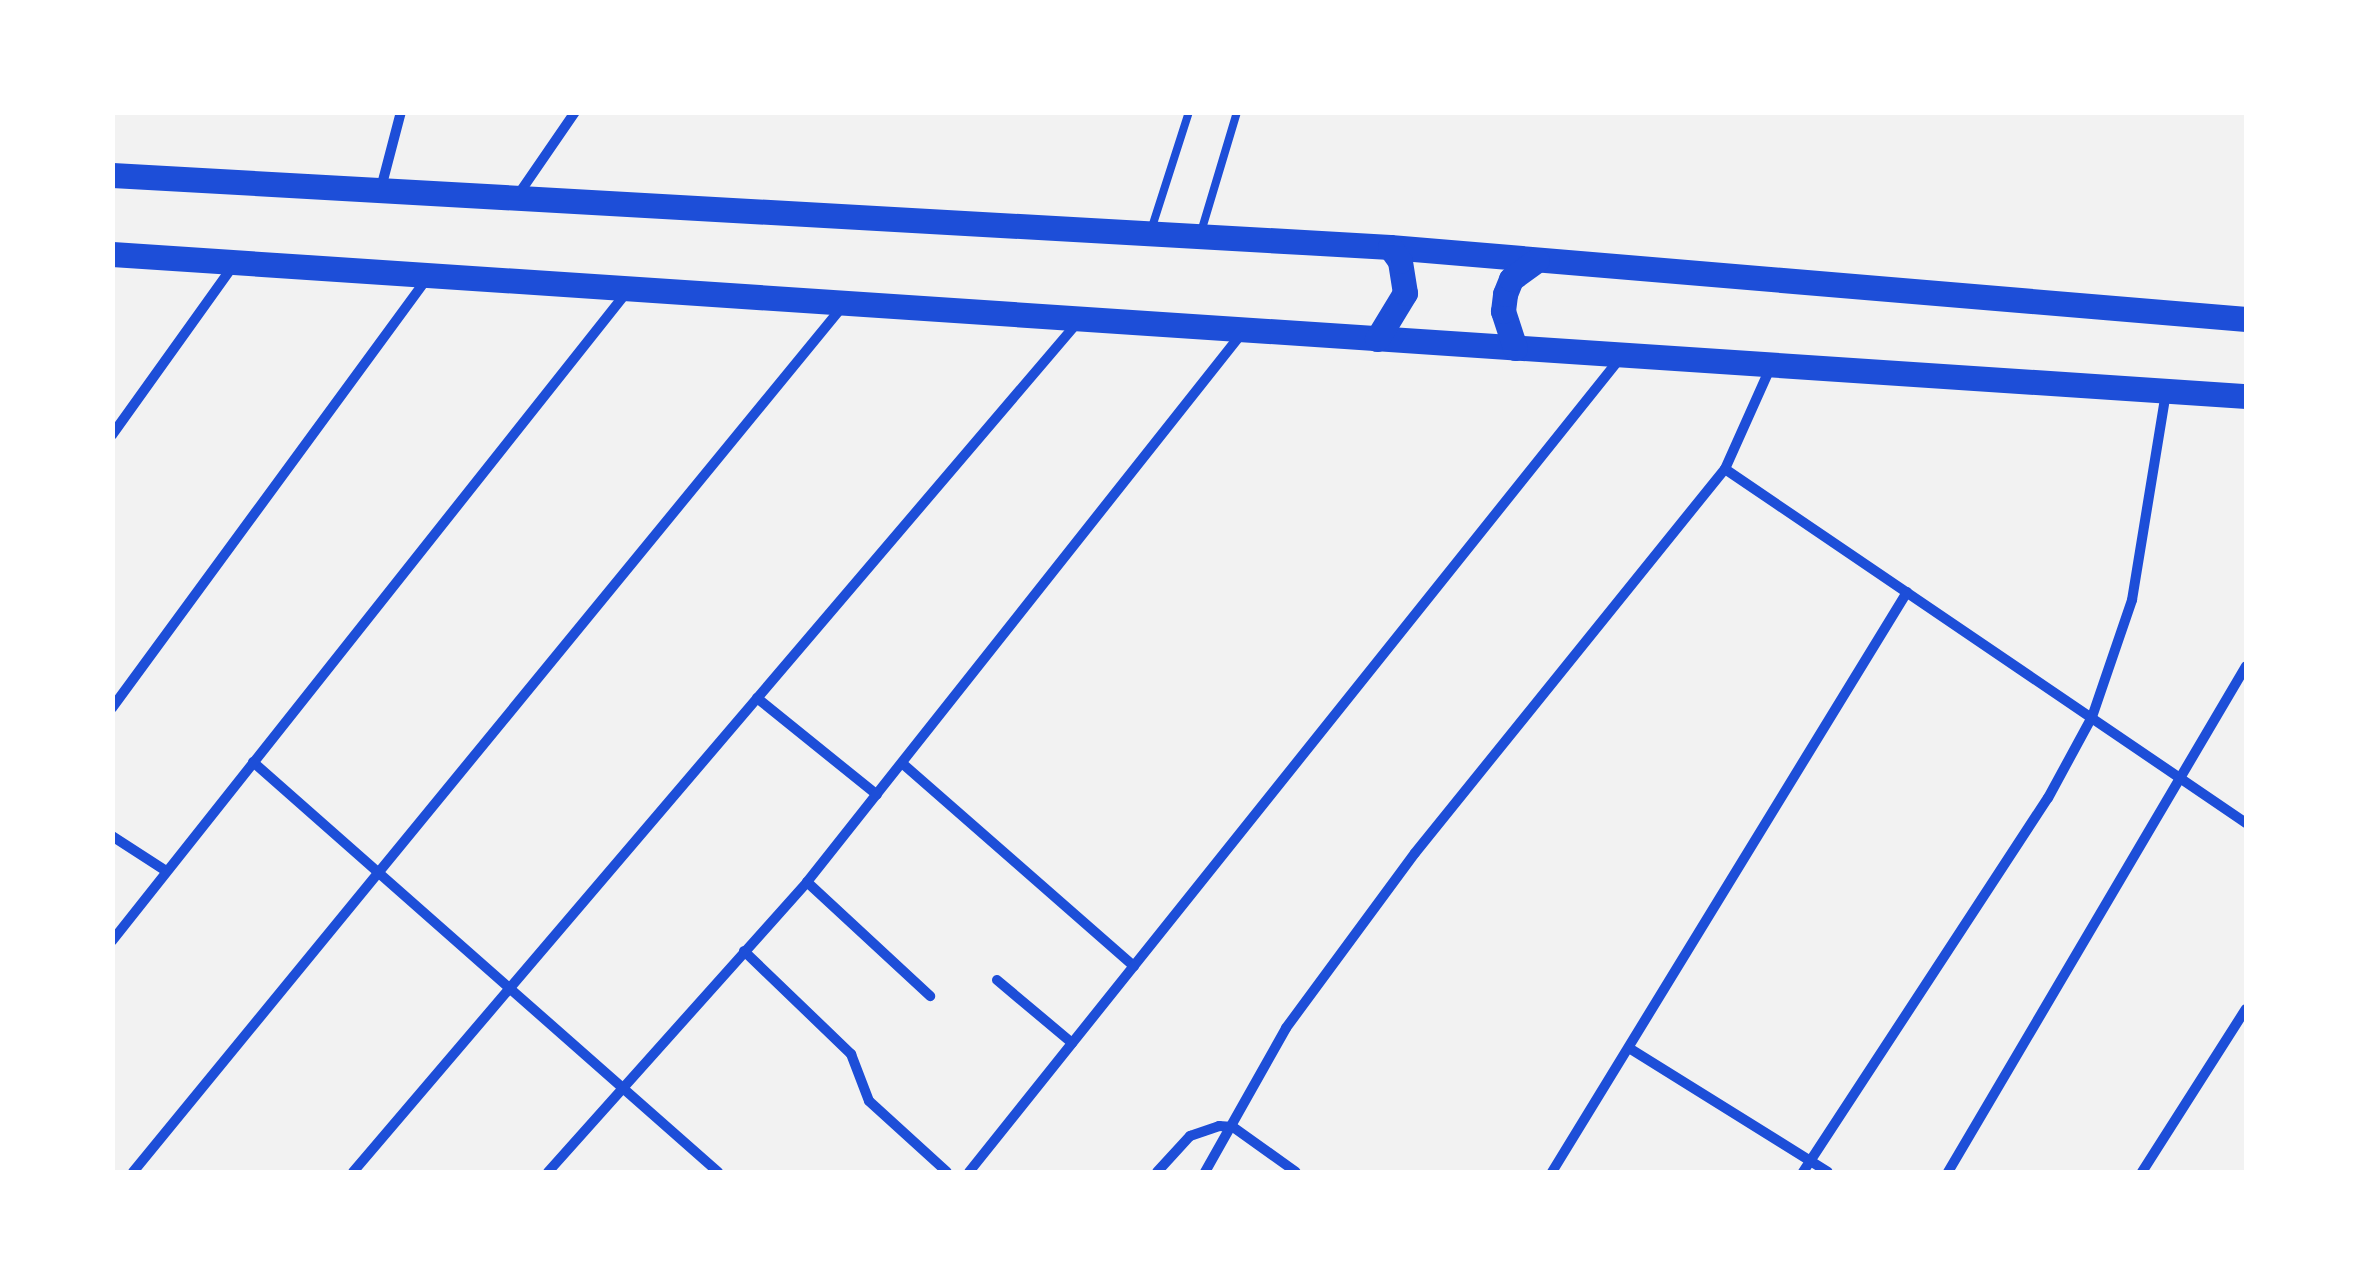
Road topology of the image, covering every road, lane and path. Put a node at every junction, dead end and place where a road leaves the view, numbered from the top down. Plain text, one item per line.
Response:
1 (401, 112) edge
2 (575, 112) edge
3 (1189, 112) edge
4 (1238, 112) edge
5 (112, 174) edge
6 (380, 188) junction
7 (517, 196) junction
8 (1150, 234) junction
9 (1200, 237) junction
10 (1390, 247) junction
11 (112, 254) edge
12 (1537, 260) junction
13 (236, 262) junction
14 (429, 275) junction
15 (630, 288) junction
16 (846, 302) junction
17 (1082, 317) junction
18 (2246, 319) edge
19 (1246, 328) junction
20 (1377, 340) junction
21 (1515, 348) junction
22 (1622, 355) junction
23 (1772, 365) junction
24 (2166, 391) junction
25 (2246, 396) edge
26 (112, 436) edge
27 (1725, 470) junction
28 (1907, 592) junction
29 (2246, 666) edge
30 (757, 698) junction
31 (112, 708) edge
32 (2092, 718) junction
33 (252, 762) junction
34 (904, 764) junction
35 (2182, 780) junction
36 (877, 795) junction
37 (2246, 823) edge
38 (112, 836) edge
39 (376, 869) junction
40 (166, 871) junction
41 (806, 882) junction
42 (112, 941) edge
43 (744, 951) junction
44 (1134, 966) junction
45 (997, 980) dead end
46 (510, 984) junction
47 (930, 996) dead end
48 (2246, 1009) edge
49 (1072, 1042) junction
50 (1629, 1048) junction
51 (622, 1088) junction
52 (1233, 1126) junction
53 (1810, 1162) junction
54 (133, 1172) edge
55 (353, 1172) edge
56 (548, 1172) edge
57 (718, 1172) edge
58 (947, 1172) edge
59 (969, 1172) edge
60 (1158, 1172) edge
61 (1205, 1172) edge
62 (1296, 1172) edge
63 (1552, 1172) edge
64 (1803, 1172) edge
65 (1828, 1172) edge
66 (1948, 1172) edge
67 (2142, 1172) edge

1 - 6 street
2 - 7 street
3 - 8 lane
4 - 9 lane
5 - 6 main road
6 - 7 main road
7 - 8 main road
8 - 9 main road
9 - 10 main road
10 - 12 main road
10 - 20 main road
11 - 13 main road
12 - 18 main road
12 - 21 main road
13 - 14 main road
13 - 26 street
14 - 15 main road
14 - 31 street
15 - 16 main road
15 - 33 street
16 - 17 main road
16 - 39 street
17 - 19 main road
17 - 30 street
19 - 20 main road
19 - 34 street
20 - 21 main road
21 - 22 main road
22 - 23 main road
22 - 44 street
23 - 24 main road
23 - 27 street
24 - 25 main road
24 - 32 street
27 - 28 street
27 - 52 street
28 - 32 street
28 - 50 street
29 - 35 street
30 - 36 street
30 - 46 street
32 - 35 street
32 - 53 street
33 - 39 street
33 - 40 street
34 - 36 street
34 - 44 street
35 - 37 street
35 - 66 street
36 - 41 street
38 - 40 street
39 - 46 street
39 - 54 street
40 - 42 street
41 - 43 street
41 - 47 street
43 - 51 street
43 - 58 street
44 - 49 street
45 - 49 street
46 - 51 street
46 - 55 street
48 - 67 street
49 - 59 street
50 - 53 street
50 - 63 street
51 - 56 street
51 - 57 street
52 - 60 street
52 - 61 street
52 - 62 street
53 - 64 street
53 - 65 street

